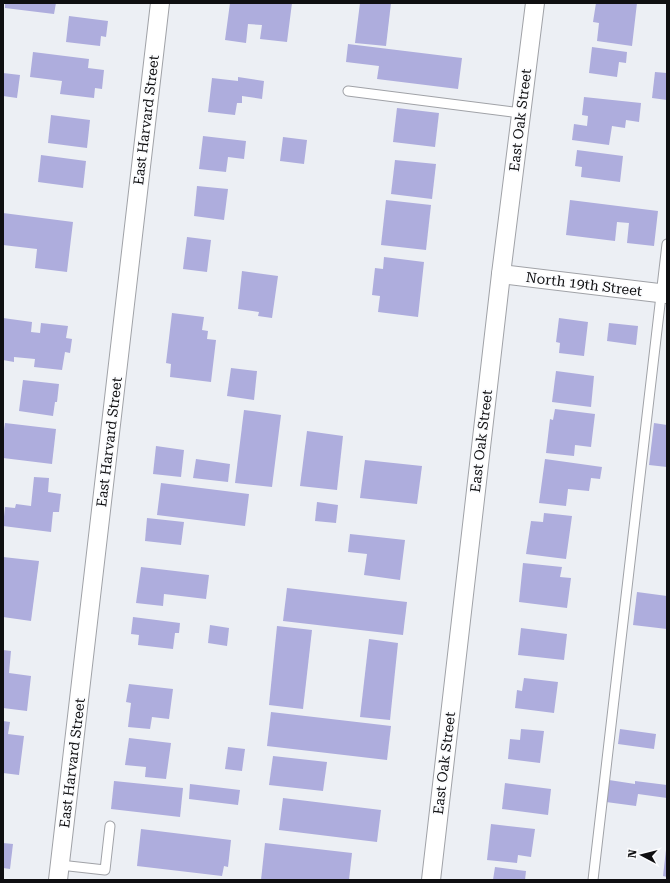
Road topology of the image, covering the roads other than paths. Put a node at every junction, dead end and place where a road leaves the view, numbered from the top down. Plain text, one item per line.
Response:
1 (160, 3) edge
2 (535, 3) edge
3 (348, 90) dead end
4 (521, 113) junction
5 (667, 244) edge
6 (500, 274) junction
7 (664, 294) edge
8 (110, 826) dead end
9 (105, 870) junction
10 (59, 873) edge
11 (104, 880) edge
12 (431, 880) edge
13 (593, 880) edge

1 - 10 street, East Harvard Street
2 - 4 street, East Oak Street
3 - 4 lane
4 - 6 street, East Oak Street
5 - 7 lane
6 - 7 street, North 19th Street
6 - 12 street, East Oak Street
7 - 13 lane
8 - 9 lane
9 - 10 lane
9 - 11 lane

